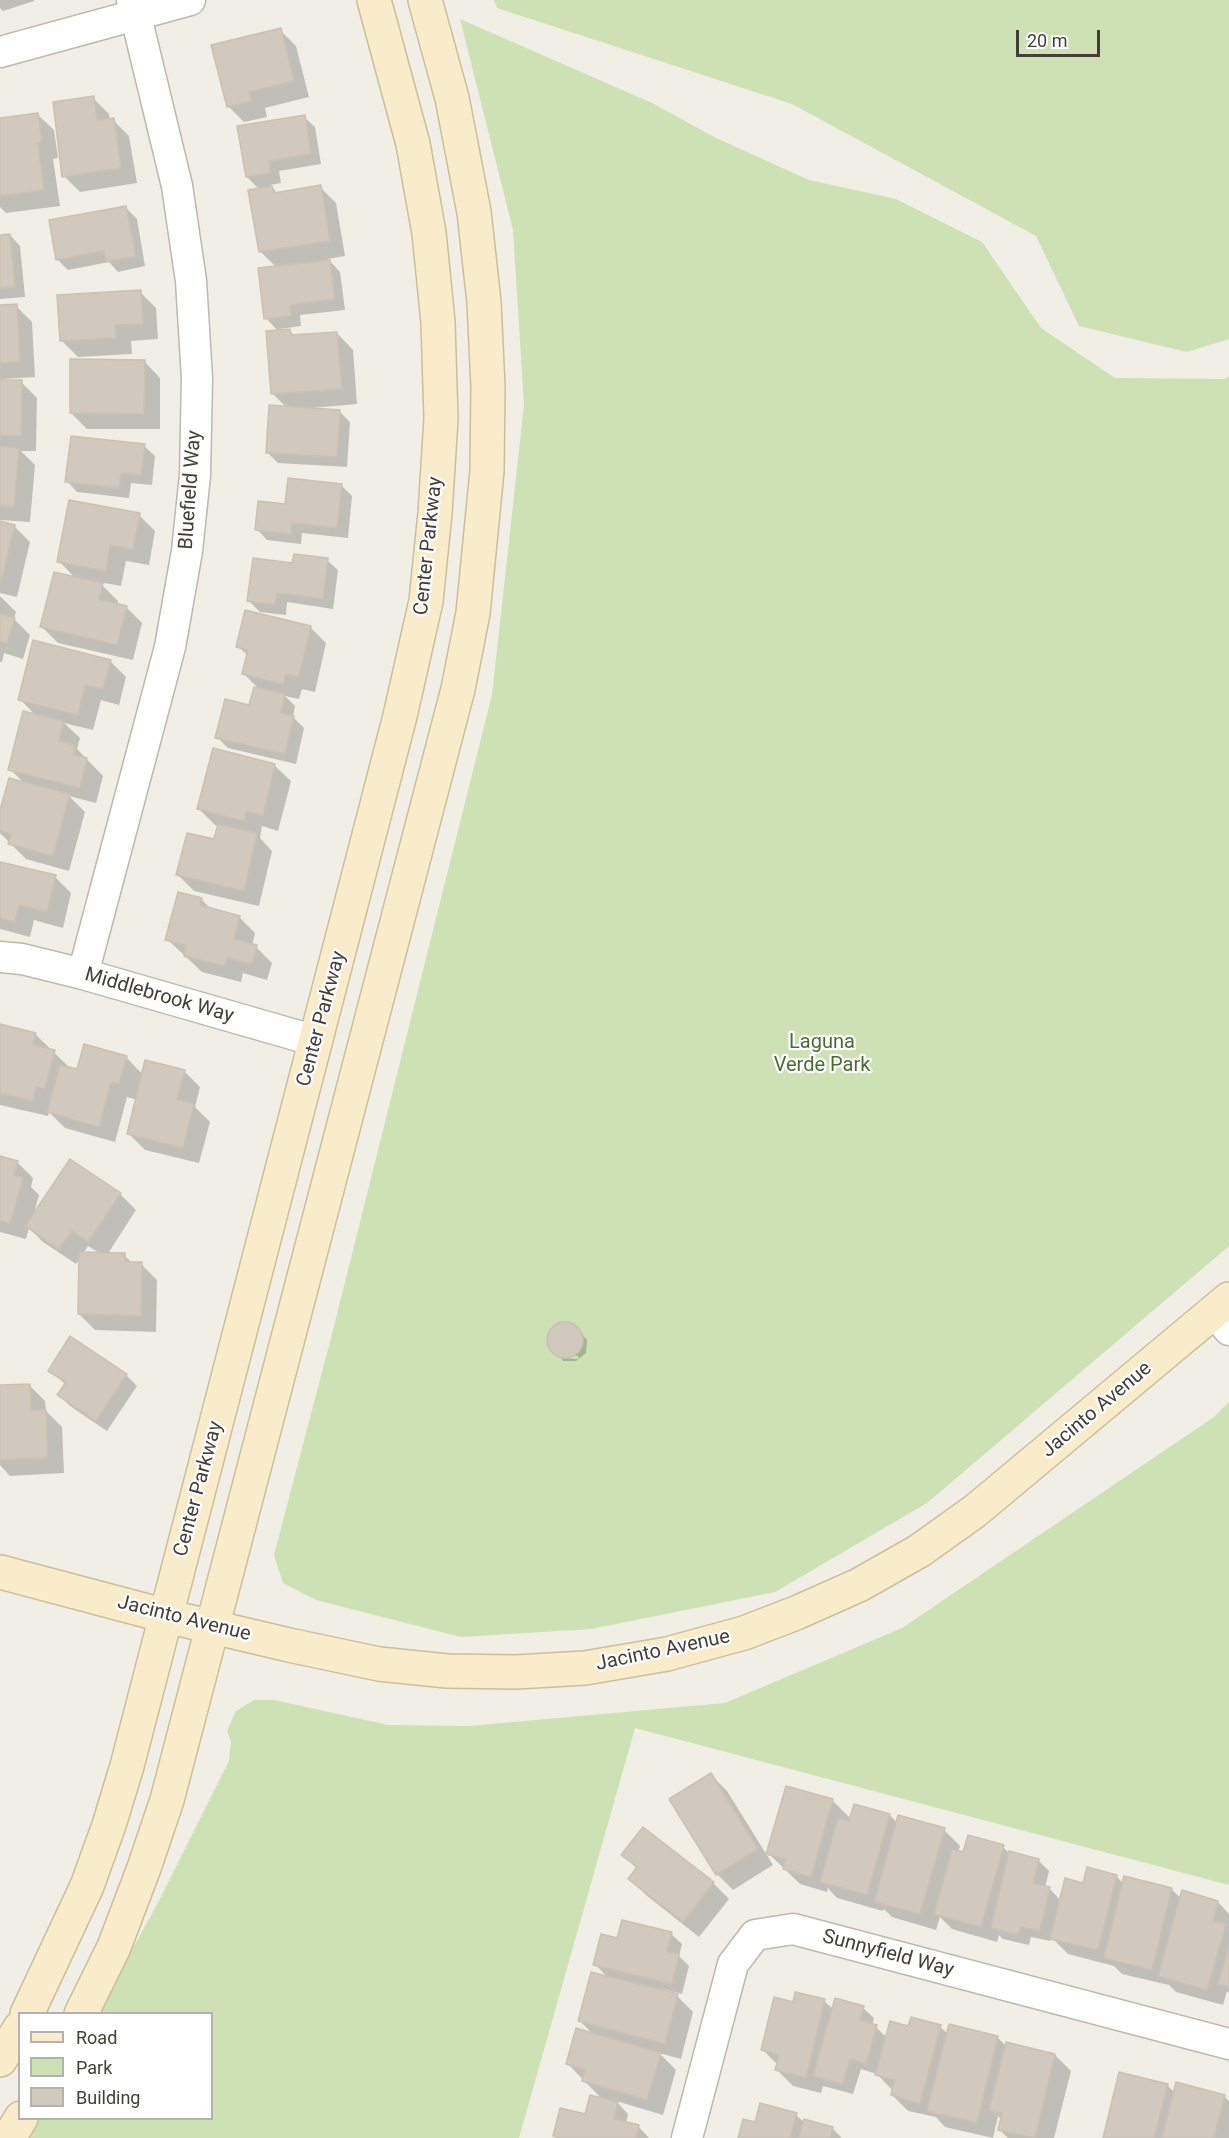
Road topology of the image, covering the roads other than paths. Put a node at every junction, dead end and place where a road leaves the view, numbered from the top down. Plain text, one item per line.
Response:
1 (190, 0) edge
2 (374, 0) edge
3 (425, 0) edge
4 (134, 7) edge
5 (0, 52) edge
6 (0, 957) edge
7 (83, 974) junction
8 (316, 1041) junction
9 (1224, 1314) edge
10 (0, 1572) edge
11 (166, 1616) junction
12 (214, 1627) junction
13 (27, 2012) edge
14 (82, 2012) edge
15 (18, 2031) edge
16 (1229, 2044) edge
17 (0, 2060) edge
18 (20, 2120) edge
19 (9, 2138) edge
20 (687, 2138) edge

1 - 4 street
2 - 8 main road, Center Parkway
3 - 12 main road
4 - 5 street
4 - 7 street, Bluefield Way
6 - 7 street, Middlebrook Way
7 - 8 street, Middlebrook Way
8 - 11 main road, Center Parkway
9 - 12 main road, Jacinto Avenue
10 - 11 main road, Jacinto Avenue
11 - 12 main road, Jacinto Avenue
11 - 13 main road, Center Parkway
12 - 14 main road
15 - 17 main road
16 - 20 street, Sunnyfield Way
18 - 19 main road

